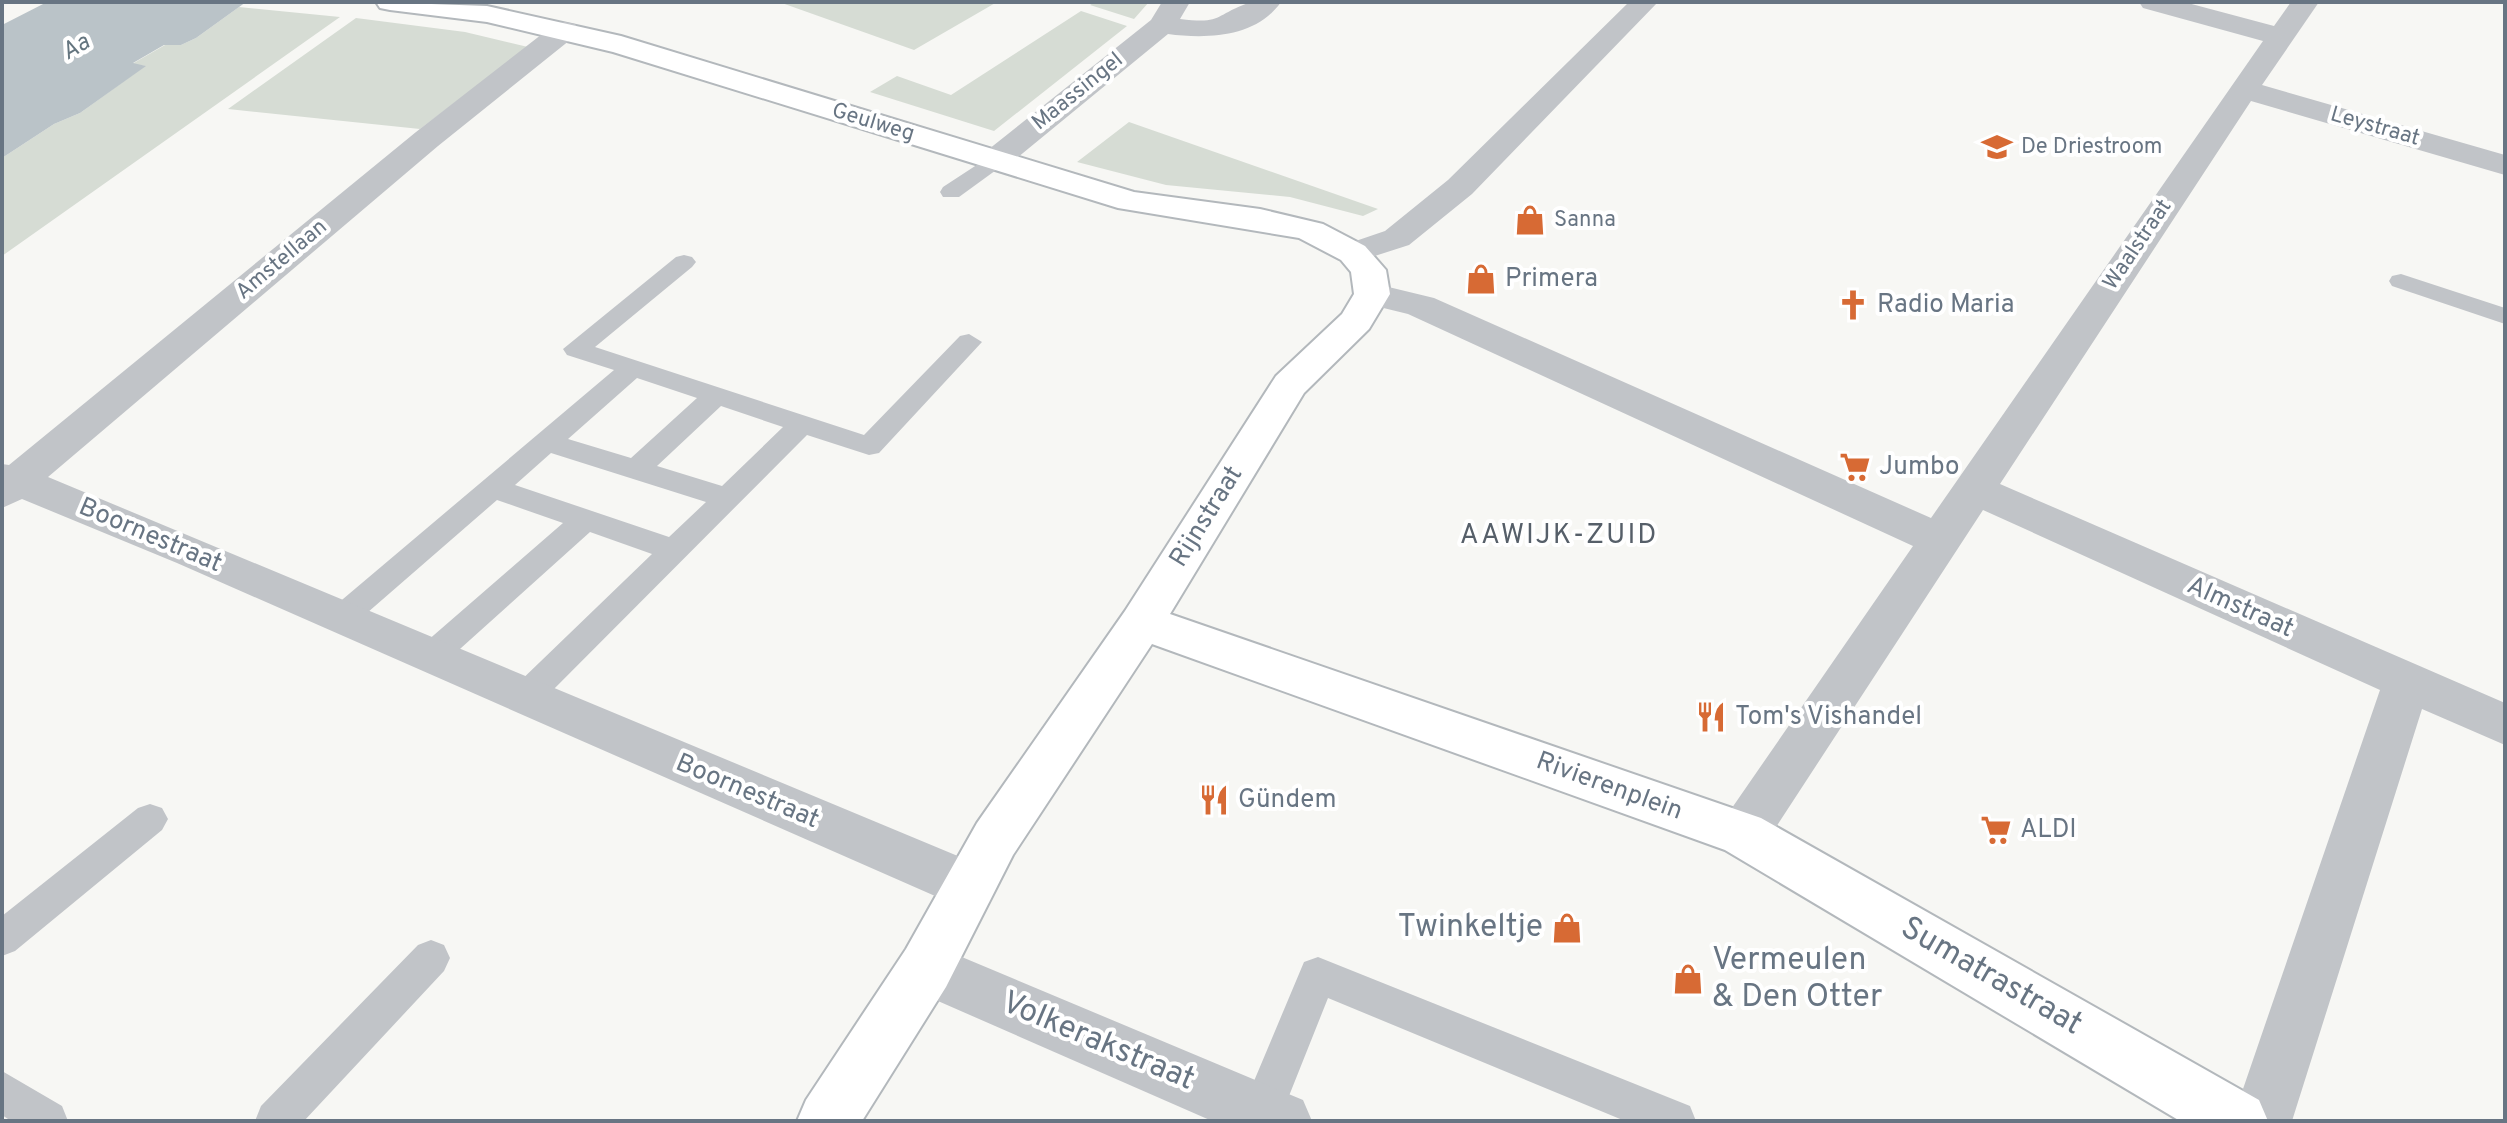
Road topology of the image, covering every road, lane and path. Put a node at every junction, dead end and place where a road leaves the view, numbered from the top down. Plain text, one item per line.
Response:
1 (390, 2) edge
2 (1267, 2) edge
3 (1643, 2) edge
4 (2153, 2) edge
5 (2305, 2) edge
6 (1169, 14) edge
7 (565, 30) junction
8 (2281, 37) junction
9 (2244, 89) junction
10 (995, 160) junction
11 (2505, 165) edge
12 (951, 192) dead end
13 (1353, 253) junction
14 (684, 262) dead end
15 (2401, 281) dead end
16 (1372, 294) junction
17 (2505, 316) edge
18 (969, 342) dead end
19 (633, 368) junction
20 (717, 395) junction
21 (802, 424) junction
22 (547, 442) junction
23 (636, 470) junction
24 (7, 484) edge
25 (493, 488) junction
26 (1975, 490) junction
27 (727, 498) junction
28 (585, 520) junction
29 (1940, 540) junction
30 (674, 550) junction
31 (341, 618) junction
32 (1141, 623) junction
33 (430, 657) junction
34 (2407, 682) junction
35 (525, 697) junction
36 (2505, 725) edge
37 (150, 819) dead end
38 (1743, 834) junction
39 (970, 886) junction
40 (2, 939) edge
41 (431, 958) dead end
42 (926, 968) junction
43 (2, 1091) edge
44 (1267, 1118) edge
45 (47, 1121) edge
46 (276, 1121) edge
47 (827, 1121) edge
48 (1675, 1121) edge
49 (2238, 1121) edge
50 (2262, 1121) edge

1 - 7 street, Geulweg
2 - 6 street, Maassingel
3 - 13 street
4 - 8 street
5 - 8 street, Waalstraat
6 - 10 street, Maassingel
7 - 10 street, Geulweg
7 - 24 street, Amstellaan
8 - 9 street, Waalstraat
9 - 11 street, Leystraat
9 - 26 street, Waalstraat
10 - 12 lane
10 - 13 street, Geulweg
13 - 16 street
14 - 19 lane
15 - 17 lane
16 - 29 street
16 - 32 street, Rijnstraat
18 - 21 lane
19 - 20 lane
19 - 22 lane
20 - 21 lane
20 - 23 lane
21 - 27 lane
22 - 23 lane
22 - 25 lane
23 - 27 lane
24 - 31 street, Boornestraat
25 - 28 lane
25 - 31 lane
26 - 29 street
26 - 34 street, Almstraat
27 - 30 lane
28 - 30 lane
28 - 33 lane
29 - 38 street
30 - 35 lane
31 - 33 street, Boornestraat
32 - 38 street, Rivierenplein
32 - 39 street, Rijnstraat
33 - 35 street, Boornestraat
34 - 36 street, Almstraat
34 - 50 street
35 - 39 street, Boornestraat
37 - 40 lane
38 - 49 street, Sumatrastraat
39 - 42 street, Rijnstraat
41 - 46 lane
42 - 44 street, Volkerakstraat
42 - 47 street, Rijnstraat
43 - 45 lane
44 - 48 lane

